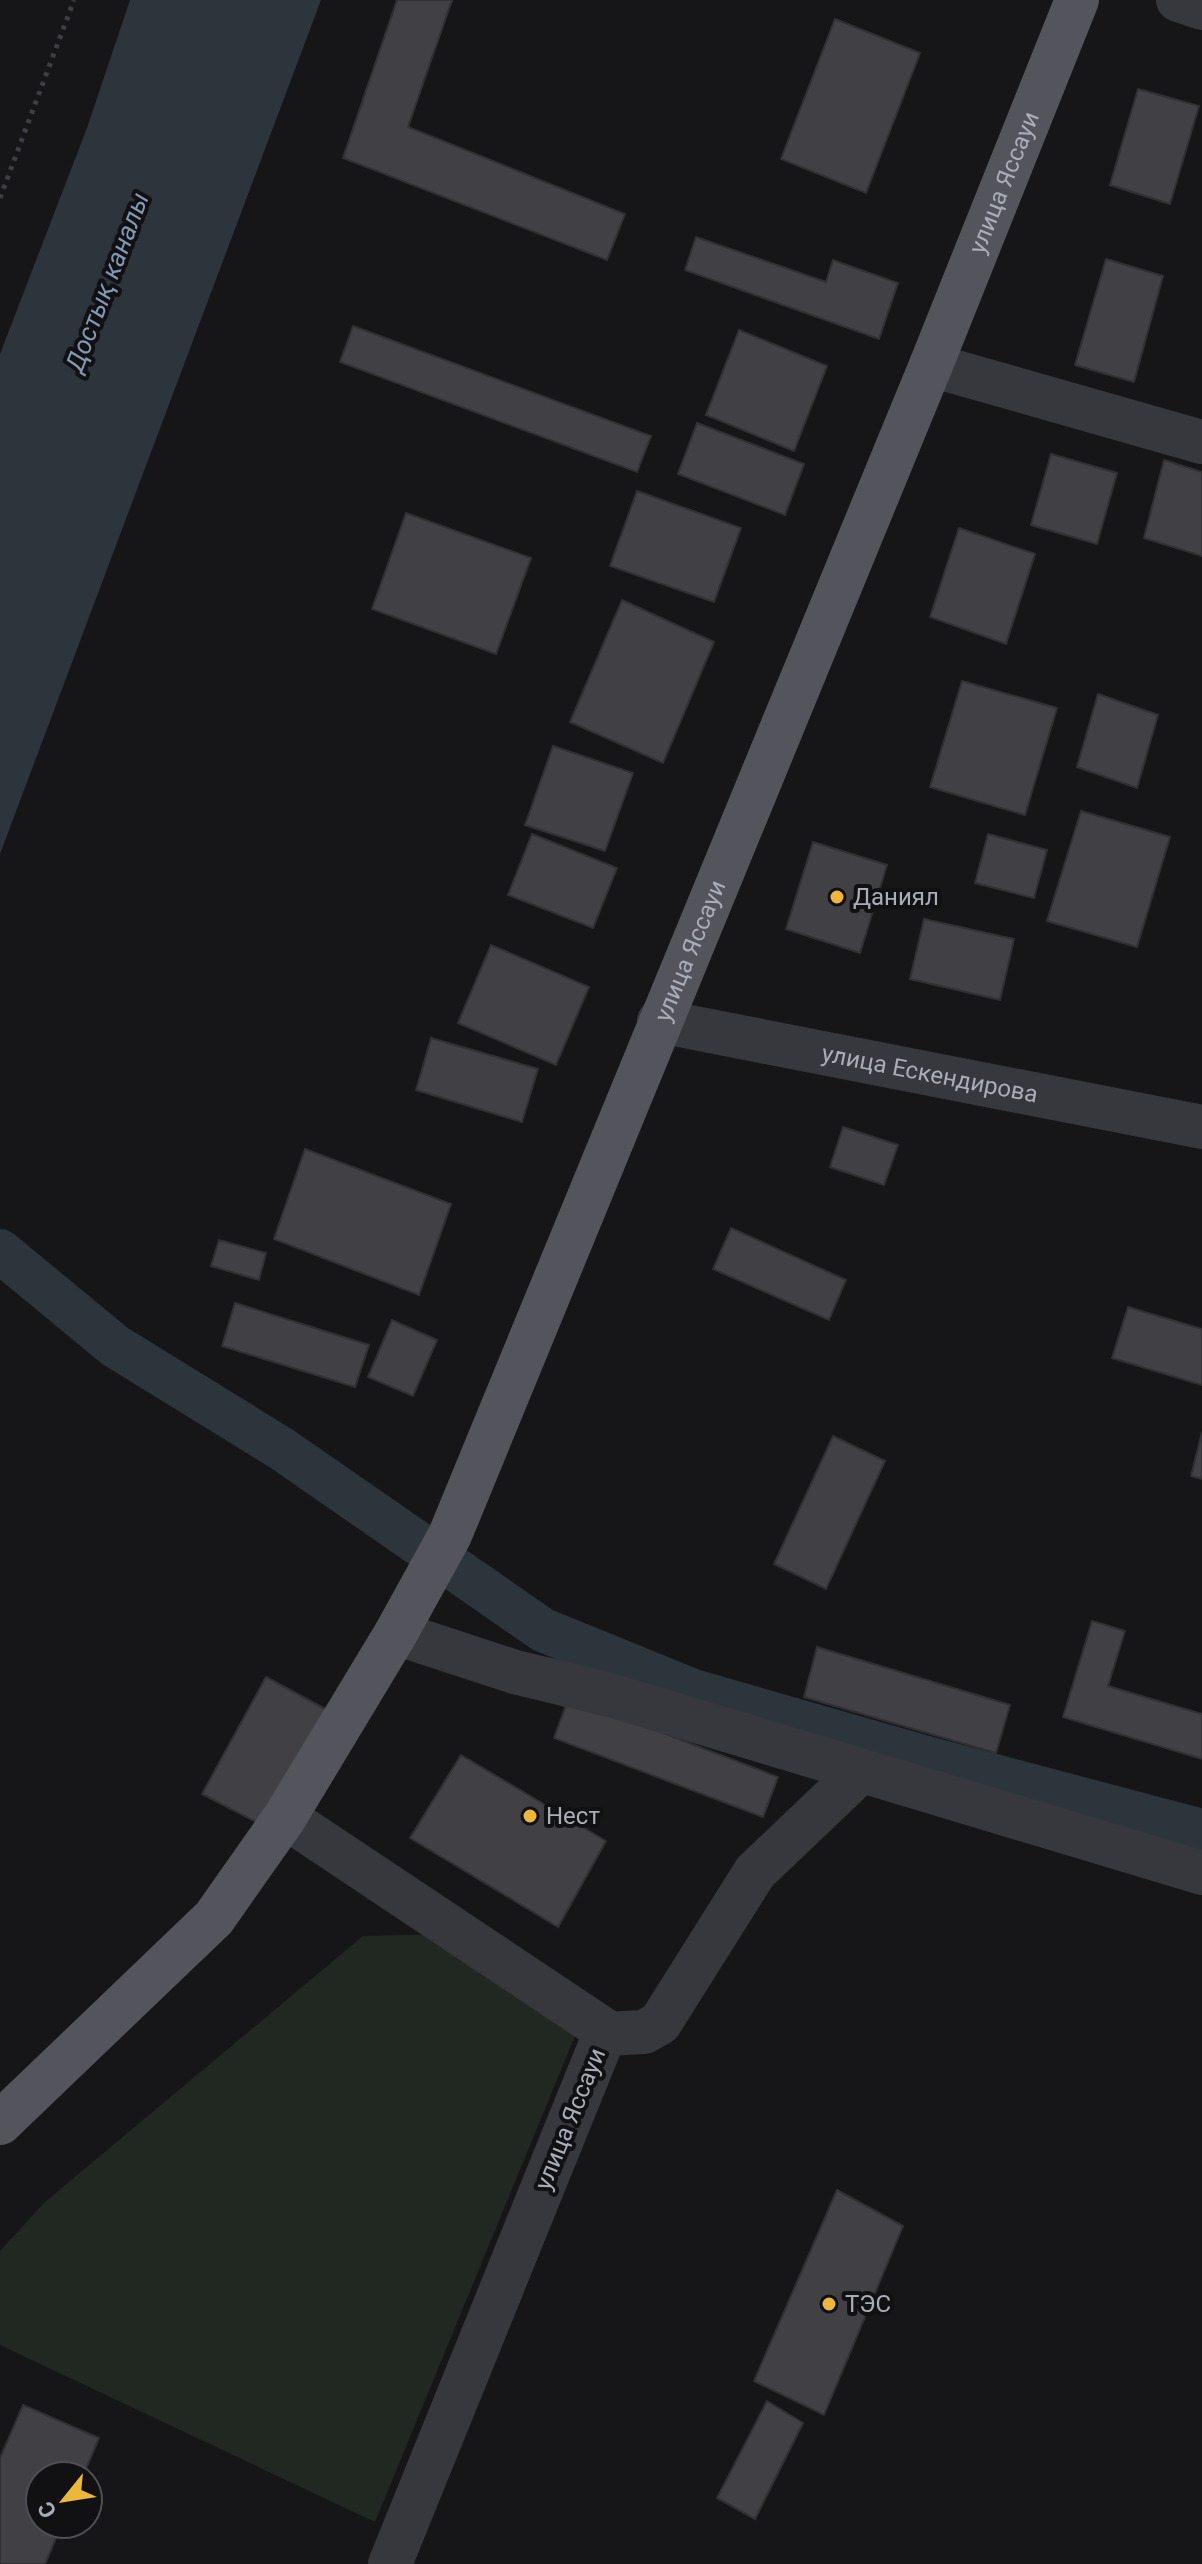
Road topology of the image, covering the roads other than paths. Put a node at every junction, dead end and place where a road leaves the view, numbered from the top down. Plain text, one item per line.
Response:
1 (1077, 0) edge
2 (1178, 0) edge
3 (1202, 8) edge
4 (931, 365) junction
5 (1202, 442) edge
6 (659, 1021) junction
7 (1202, 1127) edge
8 (396, 1633) junction
9 (861, 1771) junction
10 (285, 1817) junction
11 (1202, 1873) edge
12 (605, 2034) junction
13 (0, 2123) edge
14 (390, 2564) edge

1 - 4 main road, улица Яссауи
2 - 3 street
4 - 5 street
4 - 6 main road, улица Яссауи
6 - 7 street, улица Ескендирова
6 - 8 main road, улица Яссауи
8 - 9 street
8 - 10 main road
9 - 11 street
9 - 12 street
10 - 12 street, улица Яссауи
10 - 13 main road
12 - 14 street, улица Яссауи

